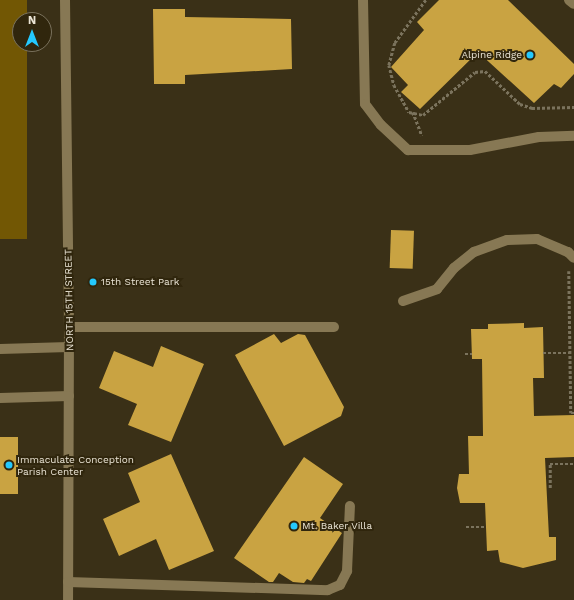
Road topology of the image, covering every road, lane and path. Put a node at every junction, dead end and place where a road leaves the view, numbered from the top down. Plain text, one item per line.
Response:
1 (65, 0) edge
2 (363, 0) edge
3 (426, 0) edge
4 (569, 0) edge
5 (574, 4) edge
6 (574, 107) edge
7 (413, 112) junction
8 (574, 136) edge
9 (427, 149) junction
10 (574, 258) edge
11 (569, 268) dead end
12 (403, 301) dead end
13 (69, 327) junction
14 (334, 327) dead end
15 (69, 347) junction
16 (0, 349) edge
17 (543, 353) dead end
18 (570, 353) junction
19 (465, 354) dead end
20 (472, 354) dead end
21 (69, 396) junction
22 (0, 398) edge
23 (574, 413) edge
24 (574, 464) edge
25 (550, 488) dead end
26 (350, 506) dead end
27 (466, 527) dead end
28 (486, 527) dead end
29 (68, 582) junction
30 (68, 600) edge

1 - 13 street, NORTH 15TH STREET
2 - 9 street
3 - 7 path
4 - 5 street
6 - 7 path
7 - 9 path
8 - 9 street
10 - 12 street
11 - 18 path
13 - 14 street
13 - 15 street, NORTH 15TH STREET
15 - 16 street
15 - 21 street, NORTH 15TH STREET
17 - 18 path
18 - 23 path
19 - 20 path
21 - 22 street
21 - 29 street, NORTH 15TH STREET
24 - 25 path
26 - 29 street
27 - 28 path
29 - 30 street, NORTH 15TH STREET

